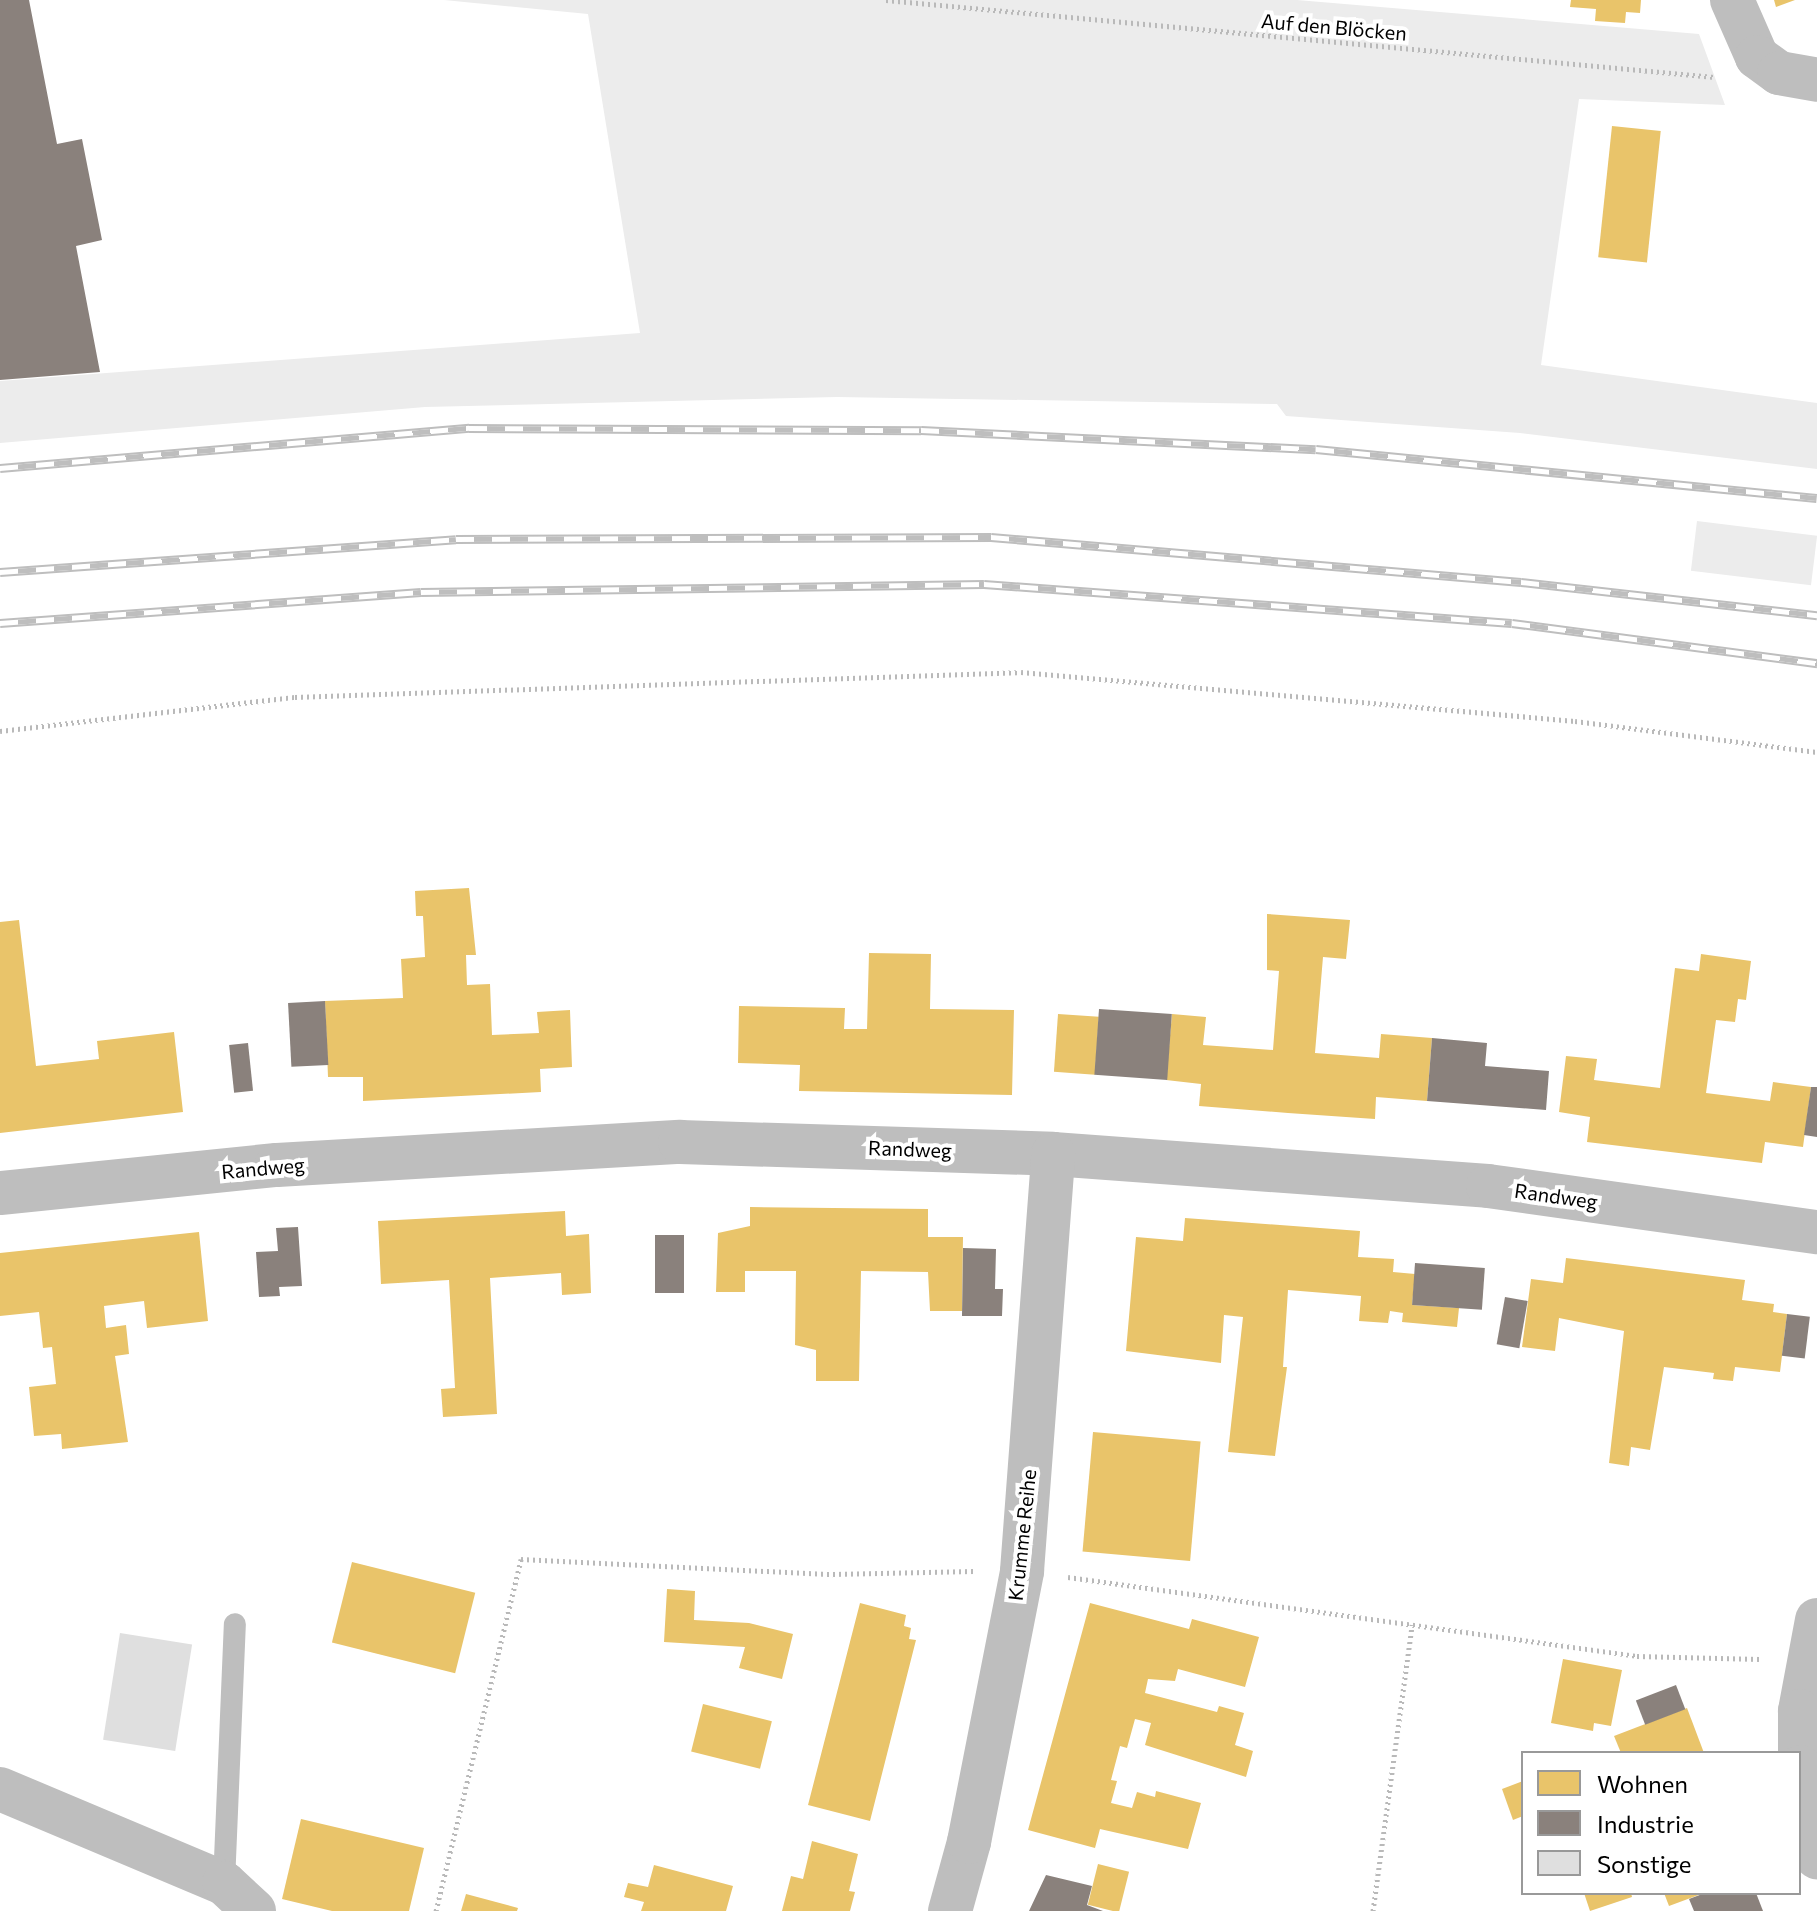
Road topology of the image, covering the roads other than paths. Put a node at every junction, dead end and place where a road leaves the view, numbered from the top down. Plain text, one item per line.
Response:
1 (1738, 16) edge
2 (1798, 76) edge
3 (1053, 1154) junction
4 (0, 1193) edge
5 (1817, 1232) edge
6 (235, 1624) dead end
7 (1813, 1640) edge
8 (1800, 1751) edge
9 (1801, 1772) edge
10 (0, 1789) edge
11 (1817, 1857) edge
12 (239, 1897) edge
13 (950, 1911) edge

1 - 2 street
3 - 4 street, Randweg
3 - 5 street, Randweg
3 - 13 street, Krumme Reihe
6 - 12 lane
7 - 8 street
9 - 11 street
10 - 12 street

